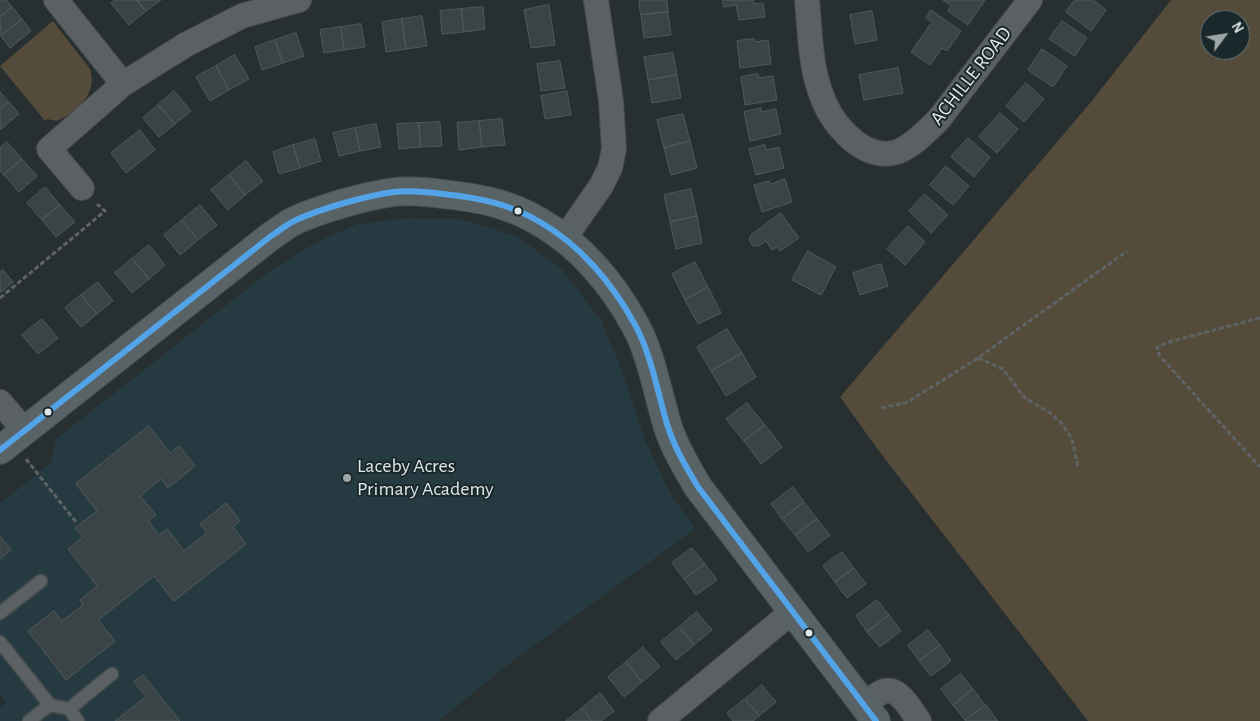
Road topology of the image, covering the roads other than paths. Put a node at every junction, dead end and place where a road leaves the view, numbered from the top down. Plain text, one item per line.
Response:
1 (56, 0) edge
2 (299, 0) edge
3 (596, 0) edge
4 (807, 0) edge
5 (1030, 0) edge
6 (123, 84) junction
7 (82, 188) road end
8 (564, 239) junction
9 (0, 402) edge
10 (12, 440) edge
11 (41, 581) dead end
12 (793, 611) junction
13 (0, 613) edge
14 (0, 642) edge
15 (112, 674) dead end
16 (50, 704) junction
17 (69, 709) junction
18 (870, 713) edge
19 (29, 721) edge
20 (78, 721) edge
21 (660, 721) edge
22 (919, 721) edge

1 - 6 street
2 - 6 street
3 - 8 street
4 - 5 street, ACHILLE ROAD
6 - 7 street
8 - 10 street
8 - 12 street
9 - 10 street
11 - 13 lane
12 - 18 street
12 - 21 street
14 - 16 lane
15 - 17 lane
16 - 17 lane
16 - 19 lane
17 - 20 lane
18 - 22 street

